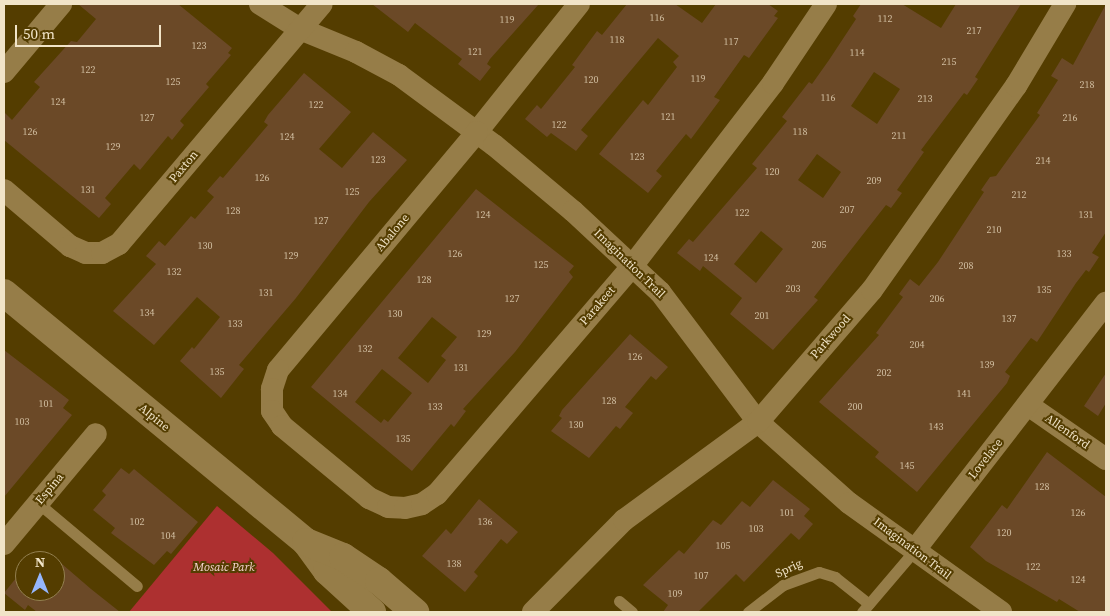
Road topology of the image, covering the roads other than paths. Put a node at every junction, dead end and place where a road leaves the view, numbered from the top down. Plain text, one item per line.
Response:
1 (61, 4) edge
2 (260, 4) edge
3 (322, 4) edge
4 (579, 4) edge
5 (826, 4) edge
6 (1065, 4) edge
7 (300, 29) junction
8 (4, 72) edge
9 (477, 132) junction
10 (4, 190) edge
11 (633, 266) junction
12 (4, 293) edge
13 (1106, 303) edge
14 (1028, 405) junction
15 (758, 422) junction
16 (96, 434) dead end
17 (1106, 459) edge
18 (325, 462) joint
19 (38, 503) junction
20 (306, 542) junction
21 (4, 544) edge
22 (914, 551) junction
23 (137, 586) dead end
24 (618, 601) dead end
25 (866, 608) edge
26 (372, 612) edge
27 (415, 612) edge
28 (533, 612) edge
29 (632, 612) edge
30 (748, 612) edge
31 (1001, 612) edge

1 - 8 street
2 - 7 street, Imagination Trail
3 - 7 street, Paxton
4 - 9 street, Abalone
5 - 11 street, Parakeet
6 - 15 street, Parkwood
7 - 9 street, Imagination Trail
7 - 10 street, Paxton
9 - 11 street, Imagination Trail
9 - 18 street, Abalone
11 - 15 street, Imagination Trail
11 - 18 street, Parakeet
12 - 20 street, Alpine
13 - 14 street, Lovelace
14 - 17 street, Allenford
14 - 22 street, Lovelace
15 - 22 street, Imagination Trail
15 - 28 street, Parkwood
16 - 19 street, Espina
19 - 21 street, Espina
19 - 23 lane
20 - 26 street, Alpine
20 - 27 street, Alpine
22 - 25 lane, Lovelace
22 - 31 street, Imagination Trail
24 - 29 lane
25 - 30 lane, Sprig

